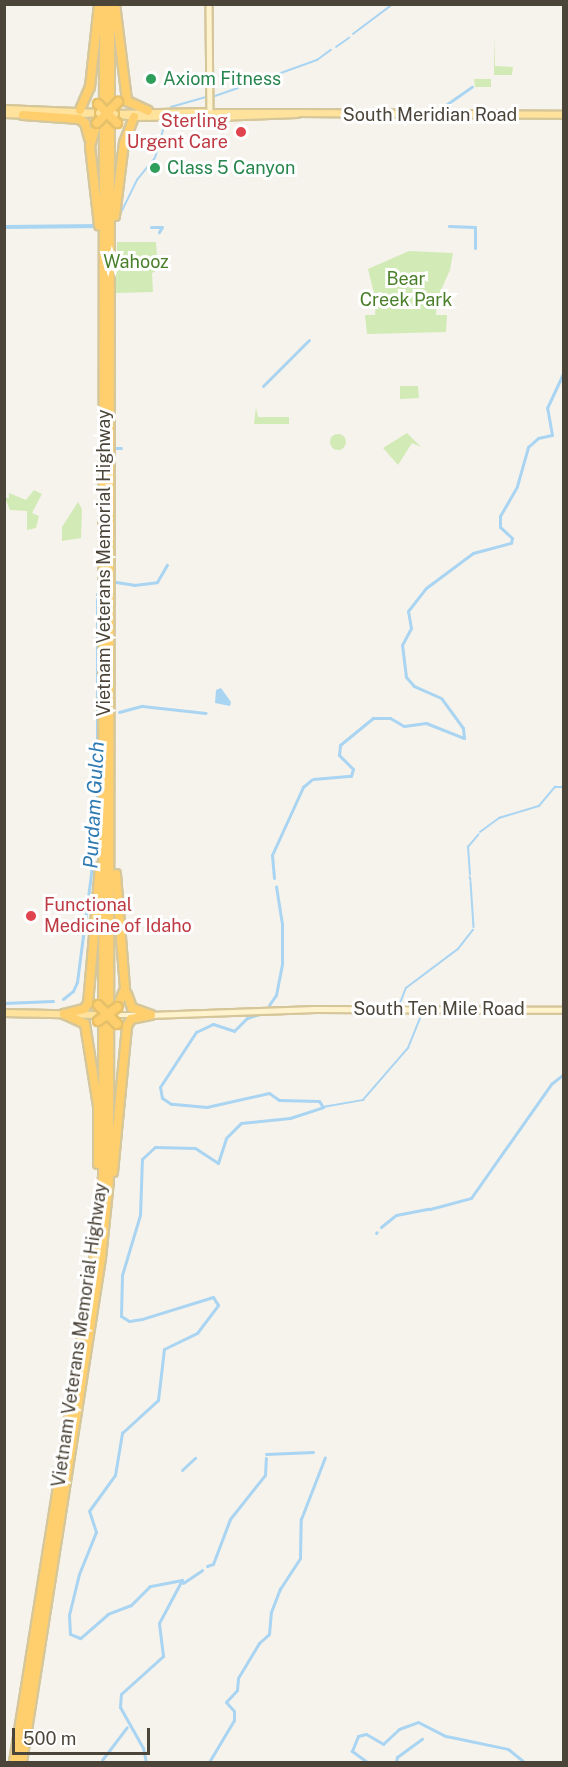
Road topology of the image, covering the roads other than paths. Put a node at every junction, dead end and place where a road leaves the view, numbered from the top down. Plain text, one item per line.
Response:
1 (99, 4) edge
2 (104, 4) edge
3 (110, 4) edge
4 (115, 4) edge
5 (209, 4) edge
6 (123, 76) junction
7 (90, 87) junction
8 (80, 110) junction
9 (6, 111) edge
10 (148, 111) junction
11 (24, 113) junction
12 (107, 114) junction
13 (210, 114) junction
14 (564, 116) edge
15 (134, 117) junction
16 (124, 142) junction
17 (90, 146) junction
18 (105, 283) junction
19 (111, 295) junction
20 (111, 678) junction
21 (104, 830) junction
22 (91, 979) junction
23 (125, 982) junction
24 (564, 1010) edge
25 (117, 1011) junction
26 (64, 1014) junction
27 (4, 1015) edge
28 (153, 1015) junction
29 (101, 1017) junction
30 (90, 1045) junction
31 (124, 1050) junction
32 (106, 1212) junction
33 (79, 1357) junction
34 (14, 1762) edge
35 (22, 1762) edge

1 - 7 highway
2 - 18 highway, Vietnam Veterans Memorial Highway
3 - 19 highway, Vietnam Veterans Memorial Highway
4 - 6 highway
5 - 13 main road
6 - 10 highway
6 - 12 highway, bridge
7 - 8 highway
7 - 12 highway, bridge
8 - 11 main road, South Meridian Road
8 - 12 main road, South Meridian Road
9 - 11 main road, South Meridian Road
10 - 12 main road, South Meridian Road
10 - 13 main road, South Meridian Road
11 - 12 main road, South Meridian Road
11 - 17 highway
12 - 15 main road, South Meridian Road
12 - 16 highway, bridge
12 - 17 highway, bridge
13 - 14 main road, South Meridian Road
13 - 15 main road, South Meridian Road
15 - 16 highway
16 - 19 highway
17 - 18 highway
18 - 21 highway, Vietnam Veterans Memorial Highway
19 - 20 highway, Vietnam Veterans Memorial Highway
20 - 23 highway
20 - 32 highway, Vietnam Veterans Memorial Highway
21 - 22 highway
21 - 33 highway, Vietnam Veterans Memorial Highway
22 - 26 highway
22 - 29 highway, bridge
23 - 25 highway
23 - 28 highway
24 - 28 main road, South Ten Mile Road
25 - 28 main road, South Ten Mile Road
25 - 29 highway, bridge
26 - 27 main road
26 - 29 main road
26 - 30 highway
28 - 31 highway
29 - 30 highway
29 - 31 highway, bridge
30 - 33 highway
31 - 32 highway
32 - 35 highway, Vietnam Veterans Memorial Highway
33 - 34 highway, Vietnam Veterans Memorial Highway

